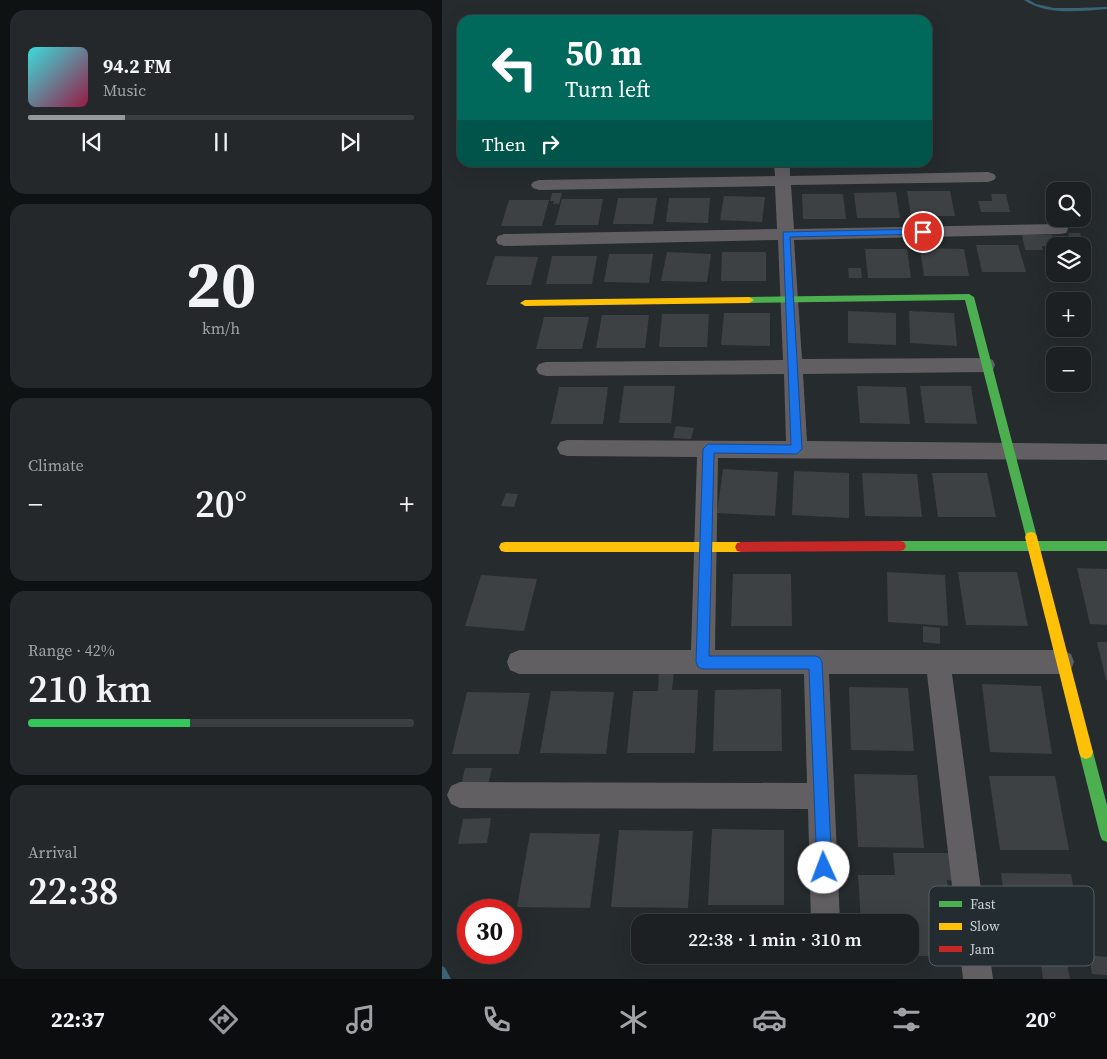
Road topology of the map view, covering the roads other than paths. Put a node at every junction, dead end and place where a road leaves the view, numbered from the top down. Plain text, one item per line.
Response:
1 (782, 167) edge
2 (988, 178) dead end
3 (783, 181) junction
4 (539, 185) dead end
5 (1060, 229) dead end
6 (786, 234) junction
7 (504, 240) dead end
8 (789, 300) junction
9 (525, 303) dead end
10 (986, 365) junction
11 (793, 367) junction
12 (546, 369) dead end
13 (567, 448) dead end
14 (708, 449) junction
15 (797, 449) junction
16 (1008, 451) junction
17 (1106, 452) edge
18 (1032, 546) junction
19 (1106, 546) edge
20 (505, 547) dead end
21 (705, 547) junction
22 (519, 662) dead end
23 (703, 662) junction
24 (816, 662) junction
25 (938, 662) junction
26 (1062, 662) junction
27 (460, 795) dead end
28 (821, 796) junction
29 (1106, 835) edge
30 (966, 886) edge
31 (826, 914) edge
32 (976, 966) edge
33 (978, 979) edge

1 - 3 street
2 - 3 street
3 - 4 street
3 - 6 street
5 - 6 street
6 - 7 street
6 - 8 street
8 - 9 street
8 - 10 street
8 - 11 street
10 - 11 street
10 - 16 street
11 - 12 street
11 - 15 street
13 - 14 street
14 - 15 street
14 - 21 street
15 - 16 street
16 - 17 street
16 - 18 street
18 - 19 street
18 - 21 street
18 - 26 street
20 - 21 street
21 - 23 street
22 - 23 street
23 - 24 street
24 - 25 street
24 - 28 street
25 - 26 street
25 - 30 street
26 - 29 street
27 - 28 street
28 - 31 street
32 - 33 street

